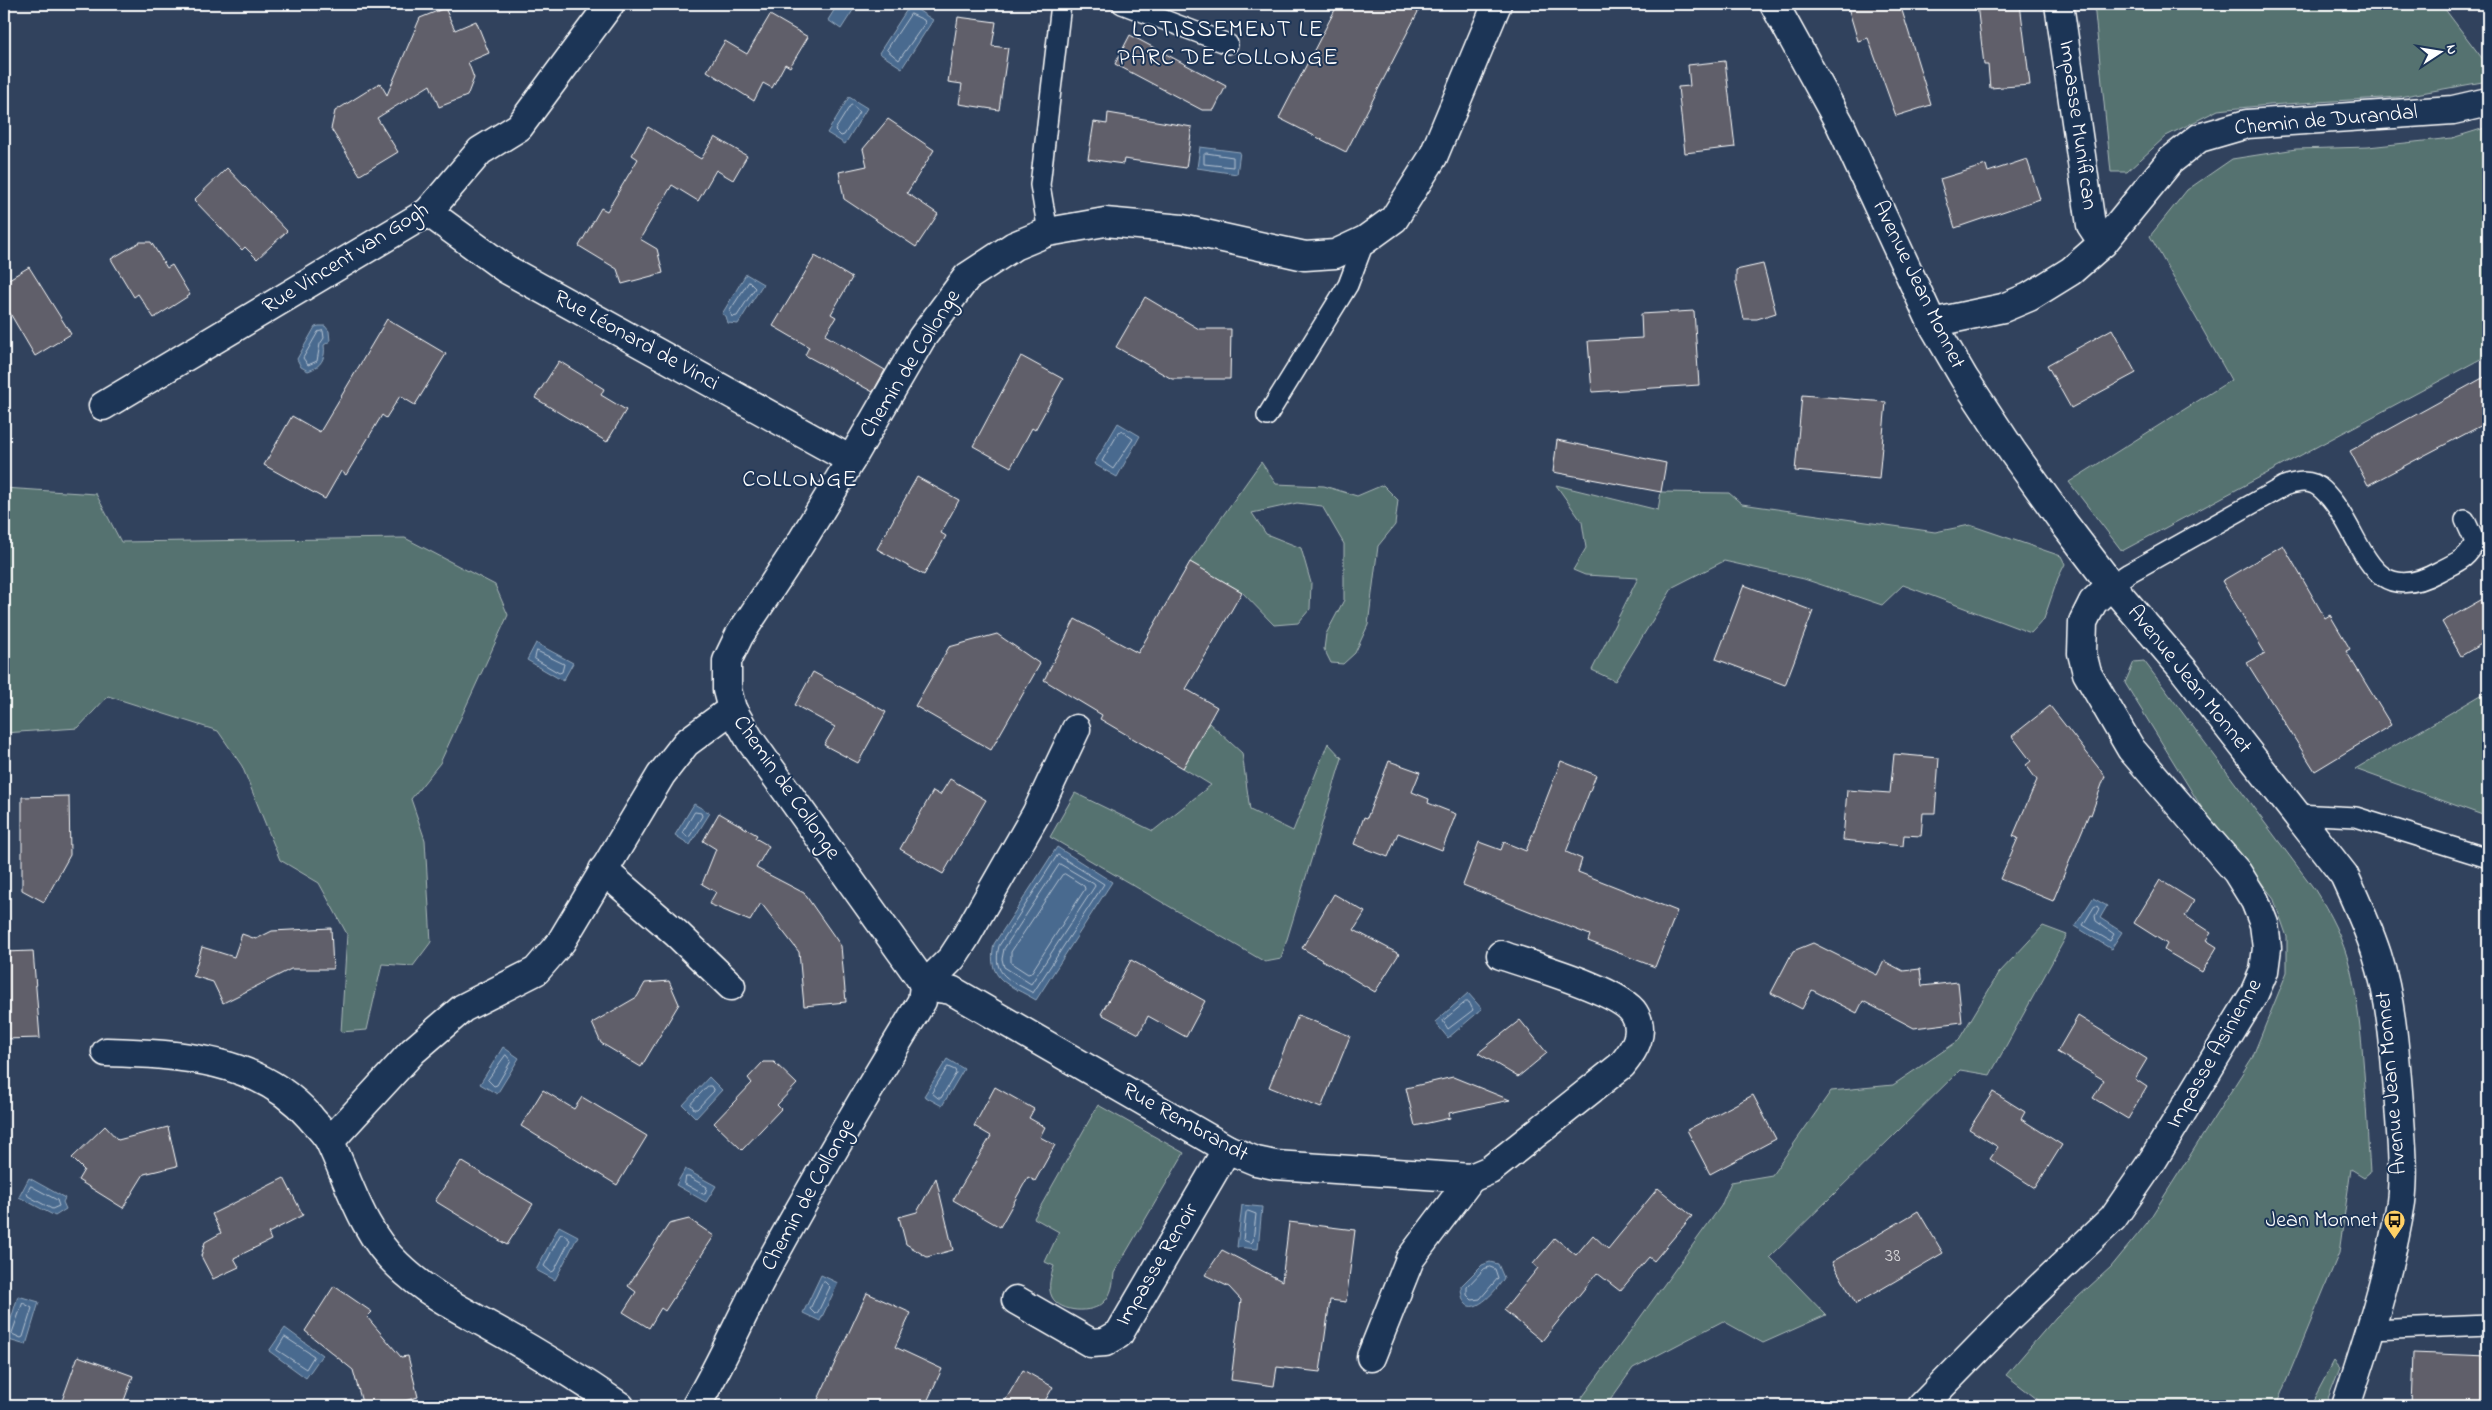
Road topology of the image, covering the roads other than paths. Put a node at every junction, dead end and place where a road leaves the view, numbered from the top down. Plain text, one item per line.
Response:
1 (610, 4) edge
2 (1061, 4) edge
3 (1122, 4) edge
4 (1496, 4) edge
5 (1774, 4) edge
6 (2059, 4) edge
7 (1228, 44) dead end
8 (2488, 102) edge
9 (428, 212) junction
10 (1048, 232) junction
11 (1365, 240) junction
12 (2102, 243) junction
13 (1932, 323) junction
14 (103, 406) dead end
15 (1267, 416) dead end
16 (851, 460) junction
17 (2465, 520) dead end
18 (2111, 585) junction
19 (732, 709) junction
20 (1076, 729) dead end
21 (2296, 814) junction
22 (2488, 858) edge
23 (603, 870) junction
24 (1501, 955) dead end
25 (731, 986) dead end
26 (924, 986) junction
27 (106, 1052) dead end
28 (330, 1141) junction
29 (1227, 1149) junction
30 (1471, 1178) junction
31 (1016, 1300) dead end
32 (2488, 1325) edge
33 (2371, 1330) junction
34 (1372, 1357) dead end
35 (620, 1406) edge
36 (696, 1406) edge
37 (1922, 1406) edge
38 (2346, 1406) edge

1 - 9 street, Rue Vincent van Gogh
2 - 10 lane
3 - 7 lane
4 - 11 street, Chemin de Collonge
5 - 13 street, Avenue Jean Monnet
6 - 12 street, Impasse Munifican
8 - 12 street, Chemin de Durandal
9 - 14 street, Rue Vincent van Gogh
9 - 16 street, Rue Léonard de Vinci
10 - 11 street, Chemin de Collonge
10 - 16 street, Chemin de Collonge
11 - 15 lane
12 - 13 street, Chemin de Durandal
13 - 18 street, Avenue Jean Monnet
16 - 19 street, Chemin de Collonge
17 - 18 lane
18 - 21 street, Avenue Jean Monnet
18 - 37 street, Impasse Asinienne
19 - 23 street
19 - 26 street, Chemin de Collonge
20 - 26 street, Chemin de Collonge
21 - 22 lane
21 - 33 street, Avenue Jean Monnet
23 - 25 street
23 - 28 street
24 - 30 street, Rue Rembrandt
26 - 29 street, Rue Rembrandt
26 - 36 street, Chemin de Collonge
27 - 28 street
28 - 35 street
29 - 30 street, Rue Rembrandt
29 - 31 street, Impasse Renoir
30 - 34 street, Rue Rembrandt
32 - 33 lane
33 - 38 street, Avenue Jean Monnet

